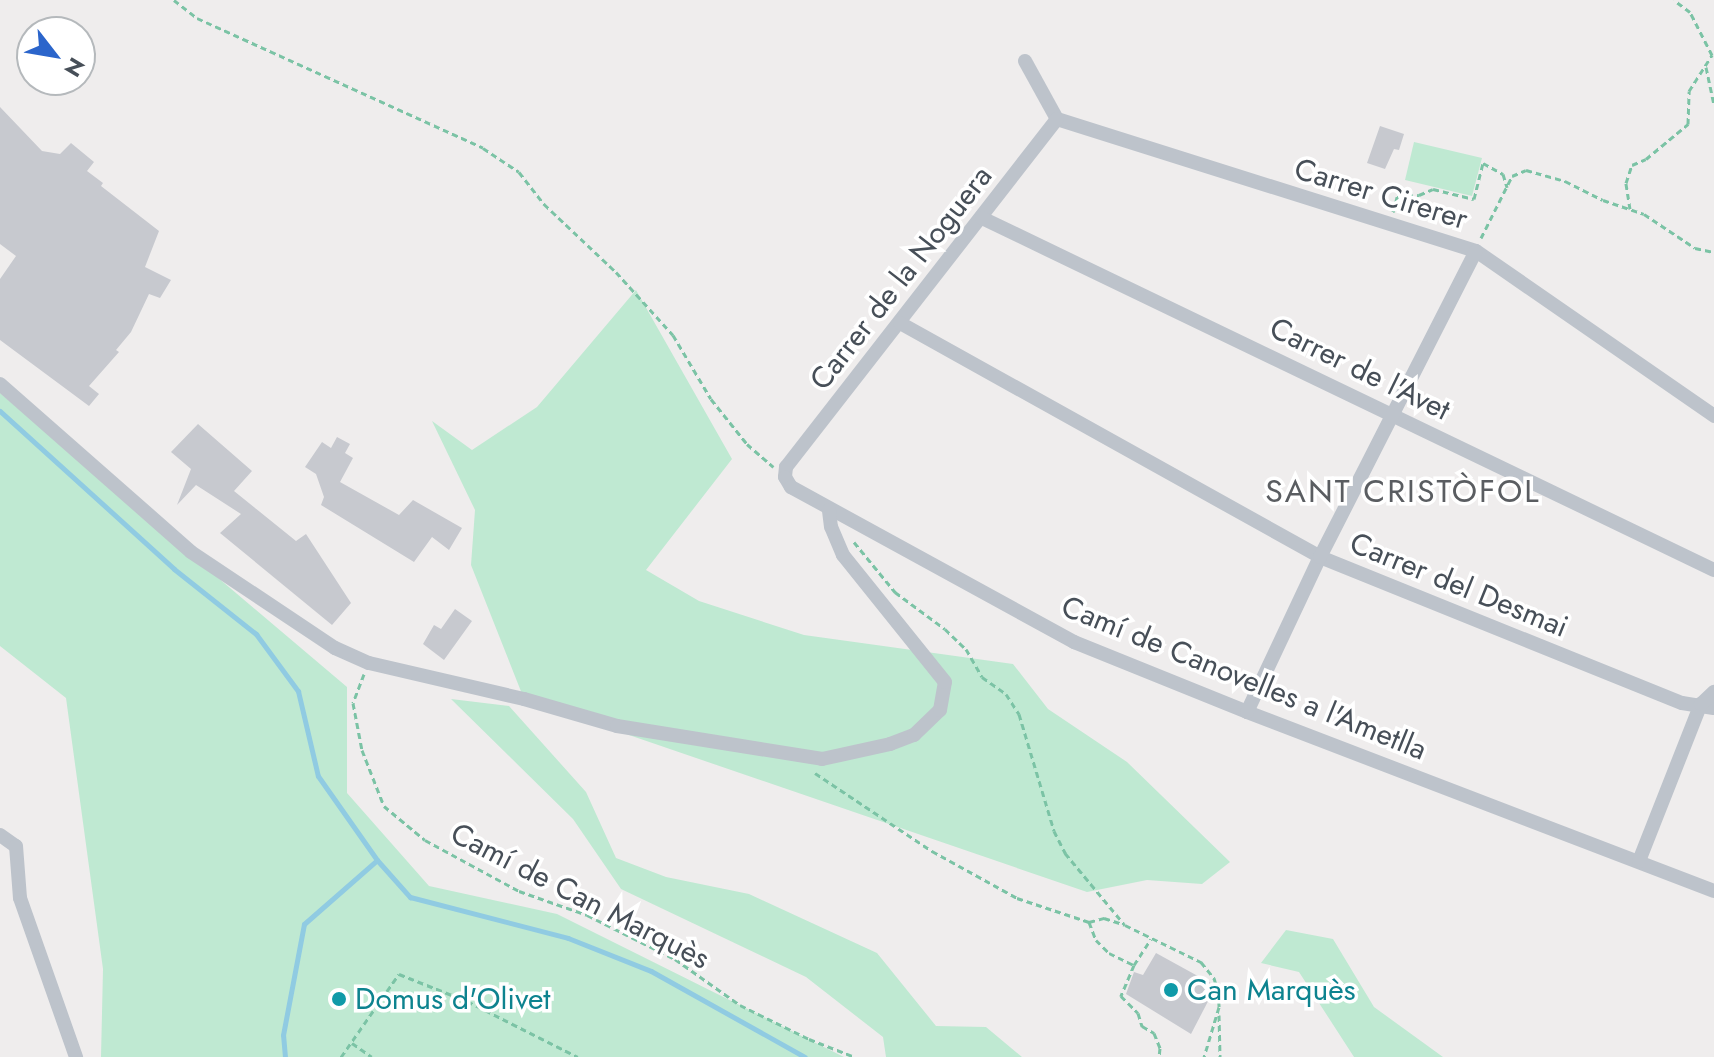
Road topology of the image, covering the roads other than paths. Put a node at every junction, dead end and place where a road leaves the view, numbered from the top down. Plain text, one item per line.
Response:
1 (1025, 61) dead end
2 (1057, 119) junction
3 (982, 218) junction
4 (1476, 251) junction
5 (900, 323) junction
6 (0, 384) edge
7 (1393, 413) junction
8 (1714, 416) edge
9 (785, 472) joint
10 (829, 510) junction
11 (1320, 557) junction
12 (1714, 570) edge
13 (1714, 692) edge
14 (1707, 706) edge
15 (1247, 712) junction
16 (0, 835) edge
17 (1639, 861) junction
18 (1714, 891) edge
19 (76, 1057) edge

1 - 2 street
2 - 3 street, Carrer de la Noguera
2 - 4 street, Carrer Cirerer
3 - 5 street, Carrer de la Noguera
3 - 7 street, Carrer de l'Avet
4 - 7 street
4 - 8 street, Carrer Cirerer
5 - 9 street, Carrer de la Noguera
5 - 11 street, Carrer del Desmai
6 - 10 street
7 - 11 street
7 - 12 street, Carrer de l'Avet
9 - 10 street, Camí de Canovelles a l'Ametlla
10 - 15 street, Camí de Canovelles a l'Ametlla
11 - 14 street, Carrer del Desmai
11 - 15 street
13 - 14 street
14 - 17 street
15 - 17 street, Camí de Canovelles a l'Ametlla
16 - 19 street
17 - 18 street, Camí de Canovelles a l'Ametlla

